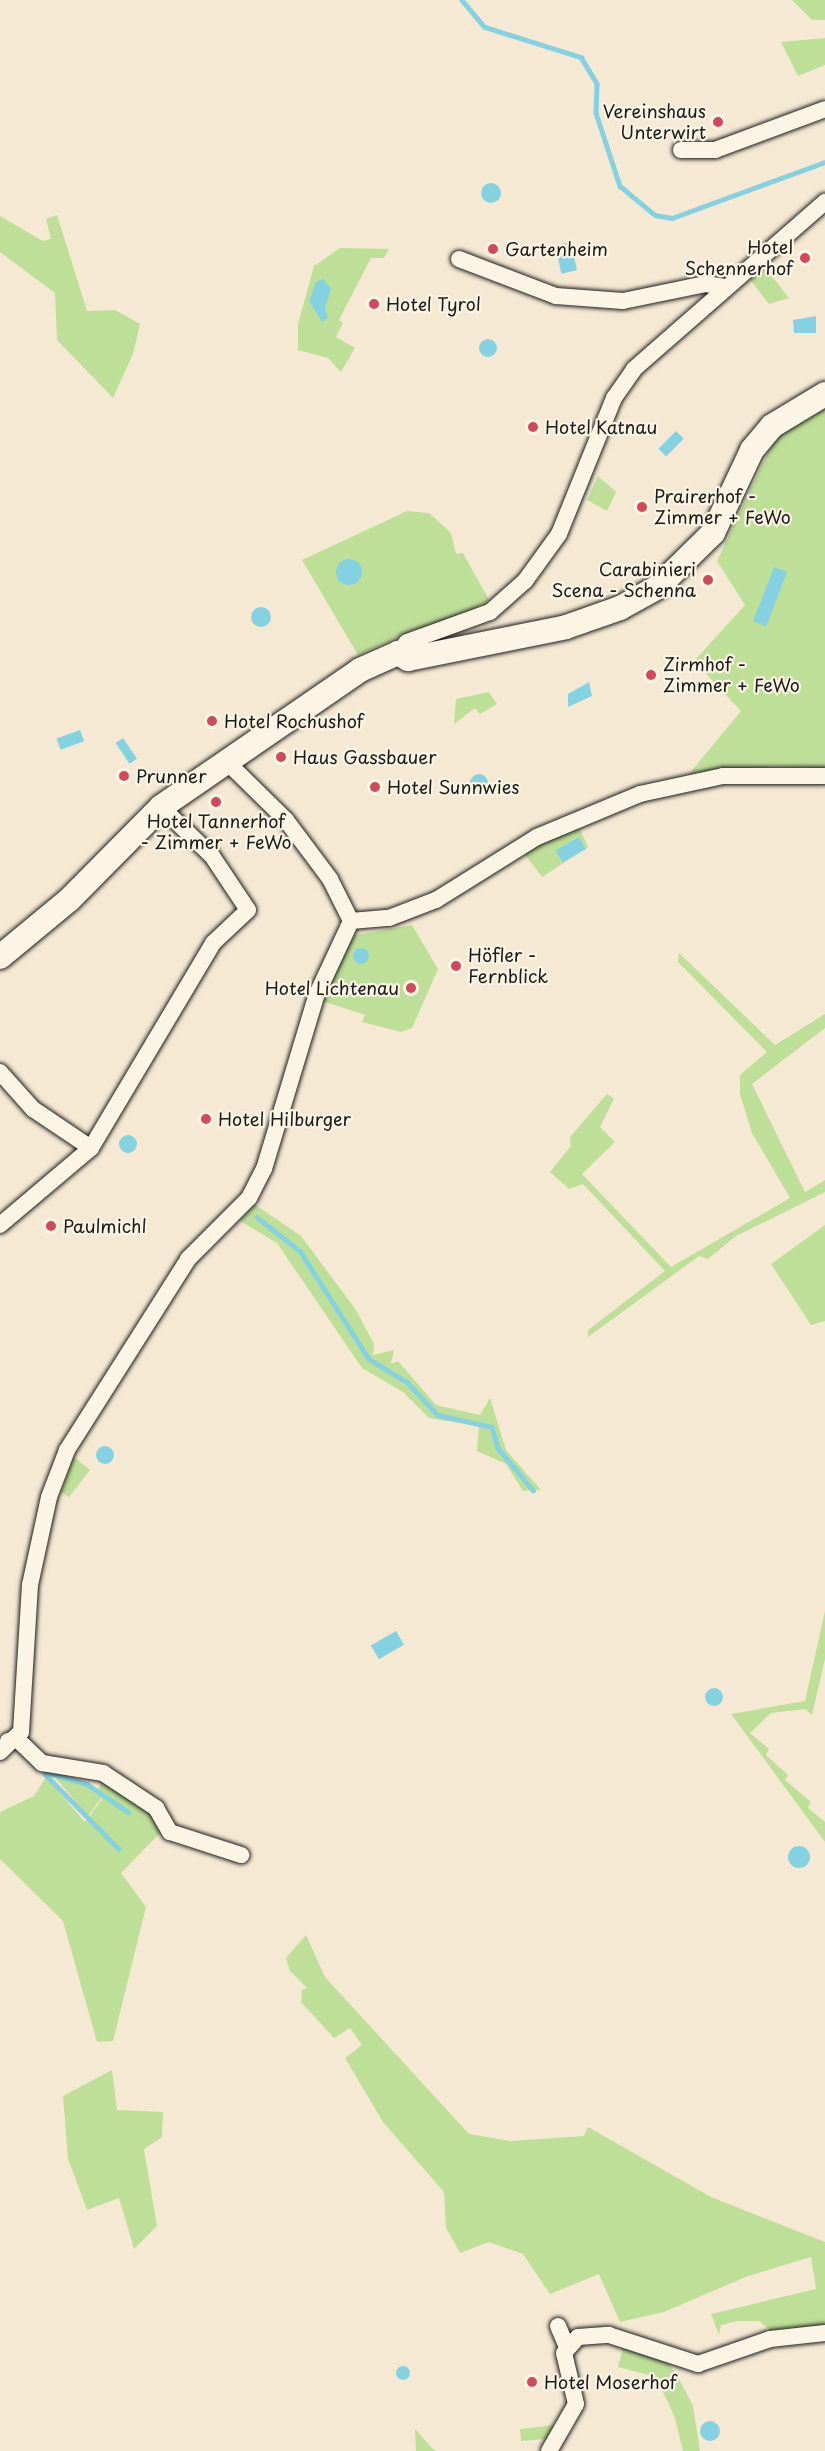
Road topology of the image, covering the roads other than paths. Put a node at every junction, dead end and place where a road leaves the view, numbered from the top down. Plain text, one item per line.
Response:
1 (825, 109) edge
2 (681, 150) dead end
3 (825, 202) edge
4 (459, 259) dead end
5 (724, 287) junction
6 (825, 394) edge
7 (398, 653) junction
8 (226, 761) junction
9 (825, 776) edge
10 (161, 807) junction
11 (351, 921) junction
12 (0, 957) edge
13 (0, 1072) edge
14 (91, 1148) junction
15 (0, 1225) edge
16 (17, 1739) junction
17 (0, 1742) edge
18 (0, 1752) edge
19 (241, 1855) dead end
20 (558, 2326) dead end
21 (825, 2333) edge
22 (566, 2345) junction
23 (549, 2451) edge

1 - 2 street
3 - 5 street
4 - 5 street
5 - 7 street
6 - 7 street
7 - 8 street
8 - 10 street
8 - 11 street
9 - 11 street
10 - 12 street
10 - 14 street
11 - 16 street
13 - 14 street
14 - 15 street
16 - 17 street
16 - 18 street
16 - 19 street
20 - 22 street
21 - 22 street
22 - 23 street

